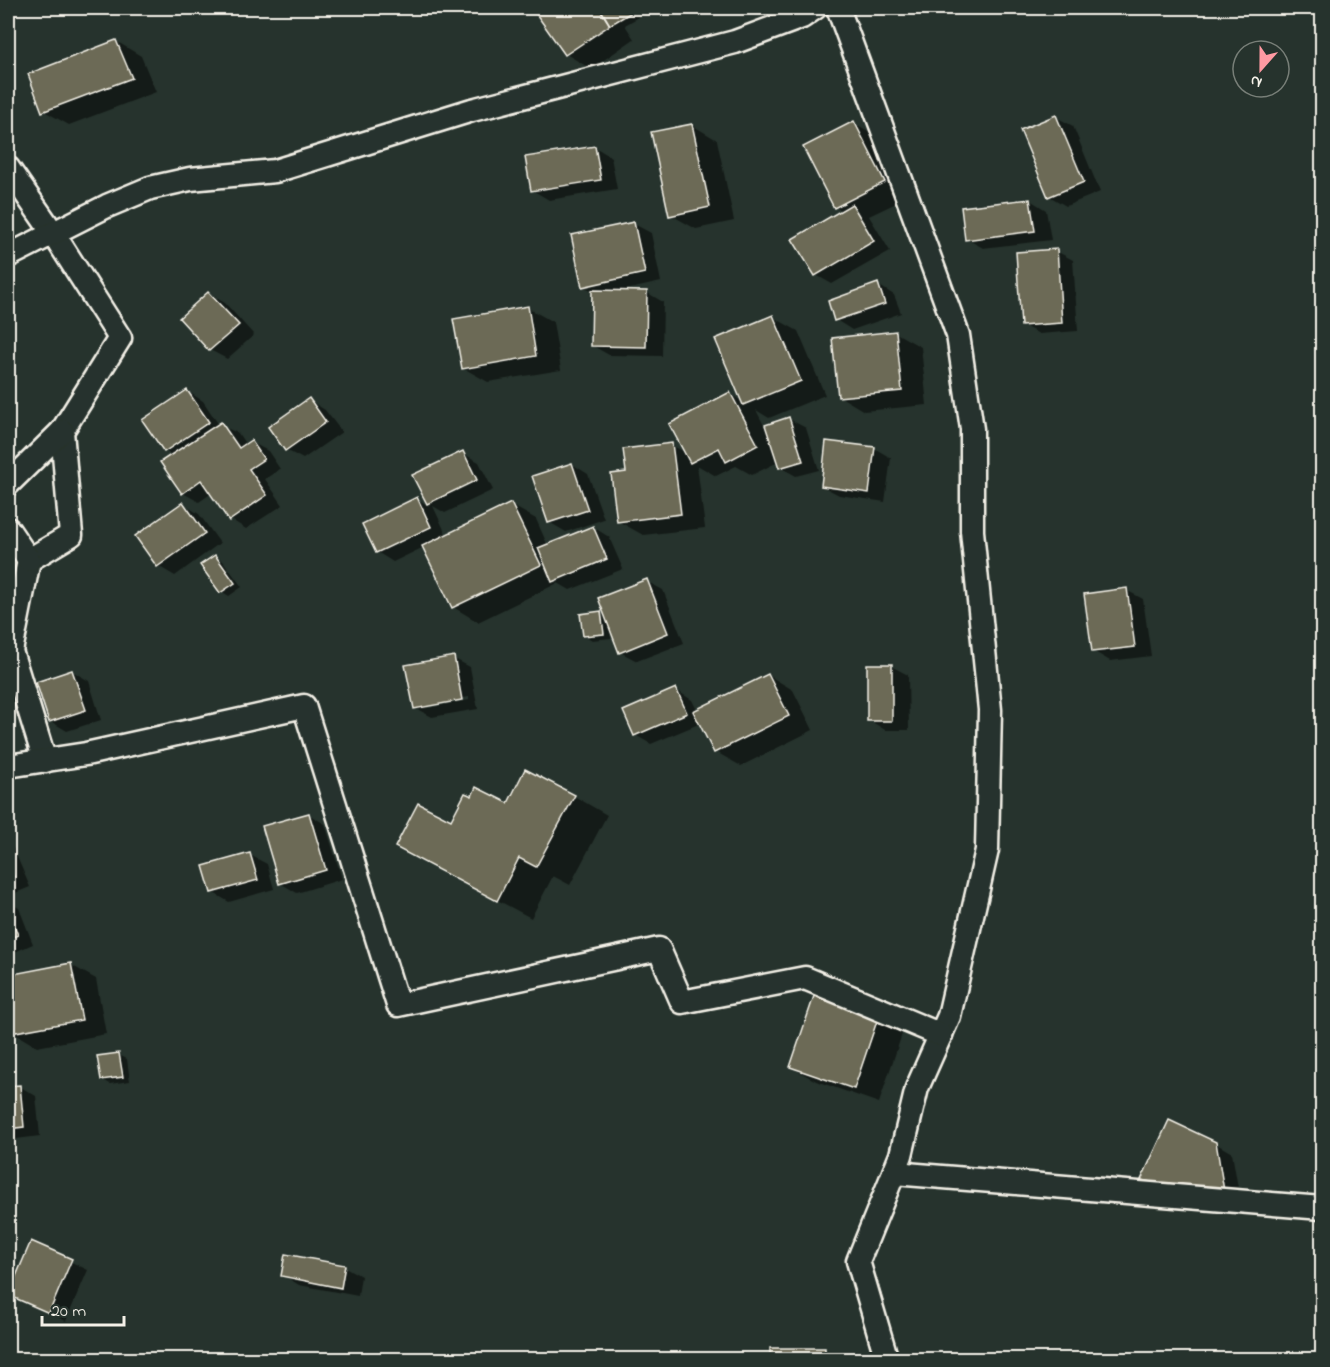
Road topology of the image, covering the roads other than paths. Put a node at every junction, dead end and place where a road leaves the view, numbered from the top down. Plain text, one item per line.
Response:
1 (838, 8) edge
2 (806, 10) edge
3 (8, 168) edge
4 (54, 233) junction
5 (8, 256) edge
6 (62, 431) junction
7 (8, 484) edge
8 (8, 528) edge
9 (29, 560) junction
10 (45, 761) junction
11 (8, 766) edge
12 (941, 1035) junction
13 (894, 1173) junction
14 (1323, 1208) edge
15 (887, 1359) edge

1 - 12 street
2 - 4 street
3 - 4 street
4 - 5 street
4 - 6 street
6 - 7 street
6 - 9 street
8 - 9 street
9 - 10 street
10 - 11 street
10 - 12 street
12 - 13 street
13 - 14 street
13 - 15 street

